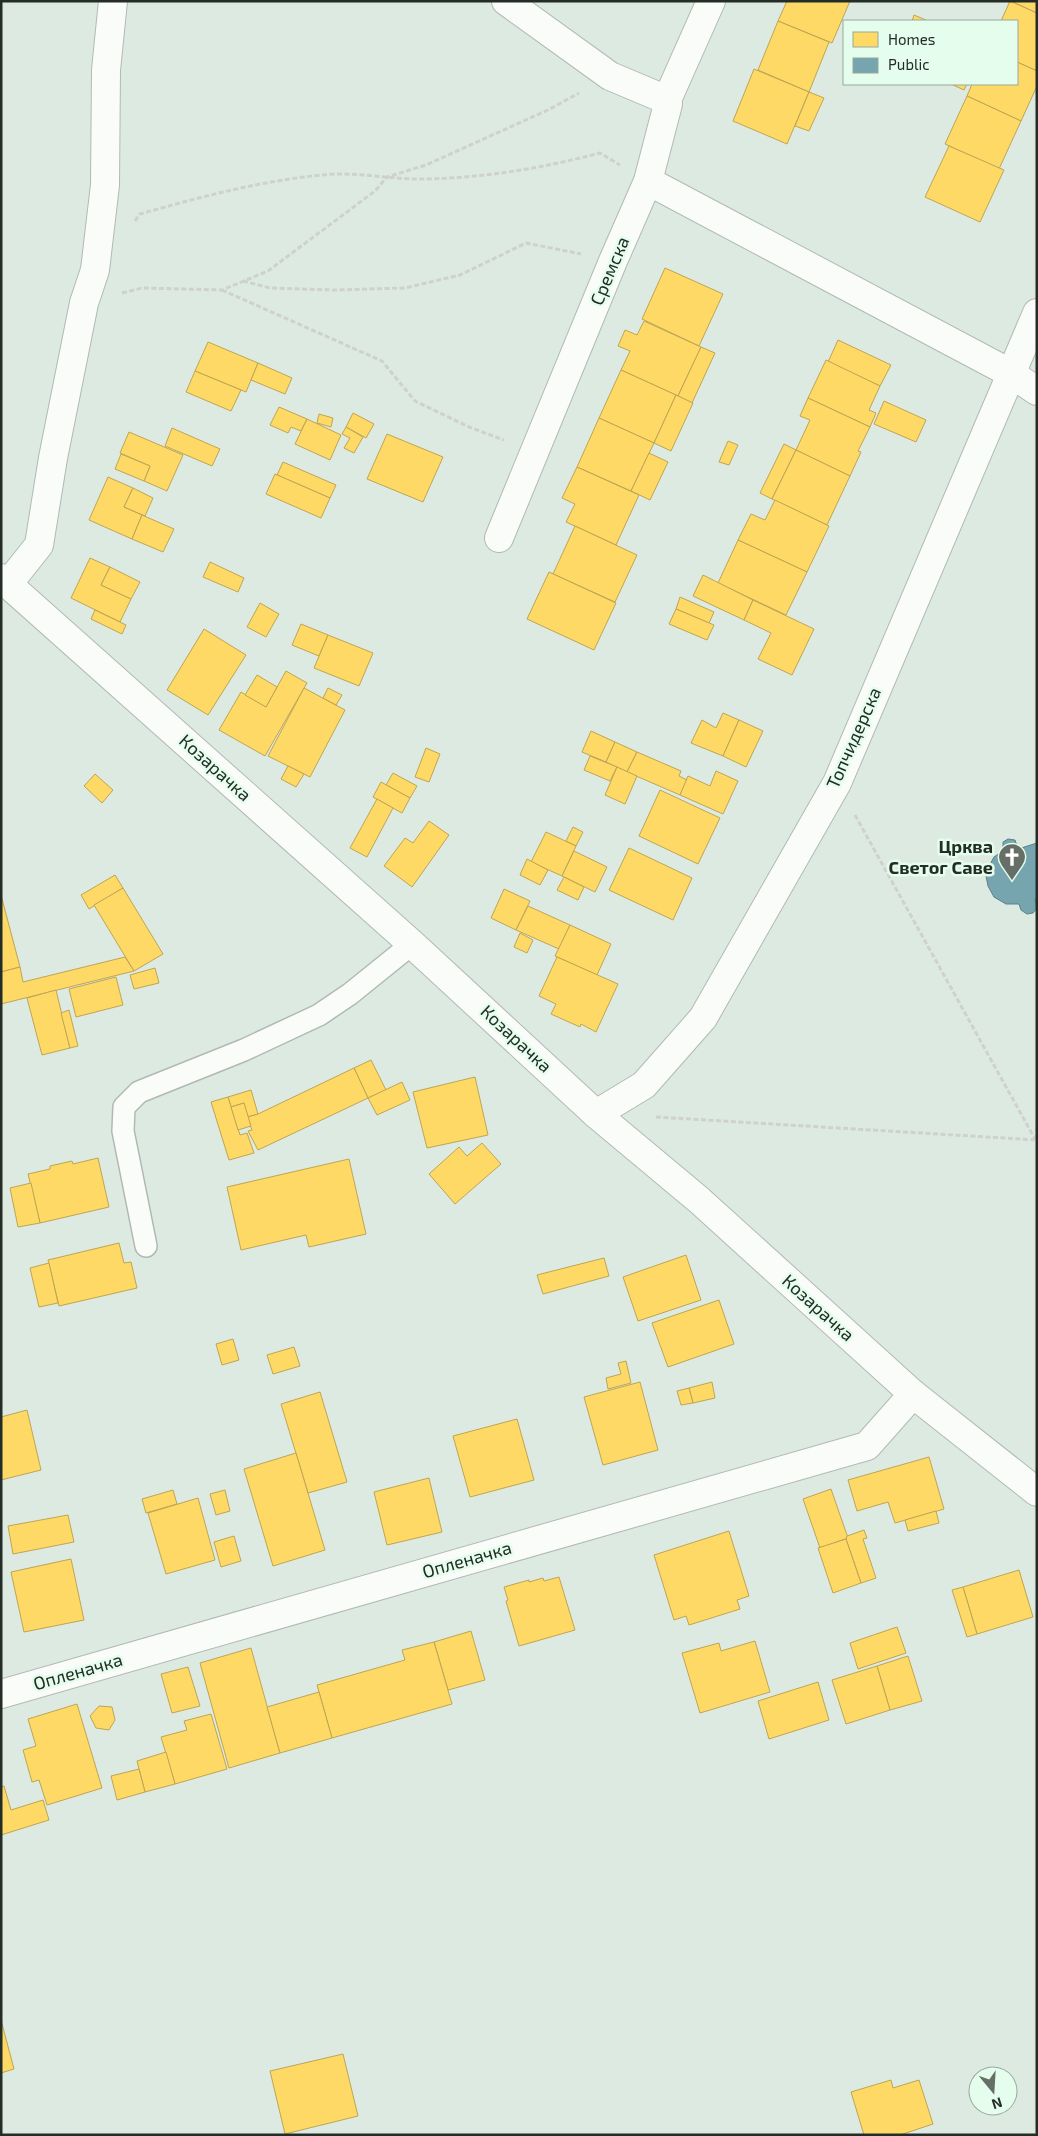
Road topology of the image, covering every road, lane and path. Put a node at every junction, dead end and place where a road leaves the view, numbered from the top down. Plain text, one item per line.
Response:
1 (113, 1) edge
2 (506, 1) edge
3 (711, 1) edge
4 (610, 76) junction
5 (667, 100) junction
6 (387, 177) junction
7 (648, 181) junction
8 (129, 228) dead end
9 (613, 261) junction
10 (242, 280) junction
11 (222, 290) junction
12 (84, 303) junction
13 (1037, 313) edge
14 (1010, 373) junction
15 (1037, 391) edge
16 (535, 452) junction
17 (499, 538) dead end
18 (5, 581) edge
19 (836, 783) junction
20 (412, 944) junction
21 (596, 1114) junction
22 (646, 1117) dead end
23 (1037, 1120) edge
24 (1036, 1140) edge
25 (146, 1246) dead end
26 (913, 1394) junction
27 (1037, 1492) edge
28 (1, 1694) edge

1 - 12 street
2 - 4 street
3 - 5 street, Сремска
4 - 5 street
4 - 6 path
5 - 7 street, Сремска
6 - 7 path
6 - 8 path
6 - 10 path
7 - 9 street, Сремска
7 - 14 street
9 - 10 path
9 - 16 street, Сремска
10 - 11 path
11 - 12 path
11 - 16 path
12 - 18 street
13 - 14 street, Топчидерска
14 - 15 street
14 - 19 street, Топчидерска
16 - 17 street, Сремска
18 - 20 street, Козарачка
19 - 21 street, Топчидерска
19 - 24 path
20 - 21 street, Козарачка
20 - 25 lane
21 - 26 street, Козарачка
22 - 24 path
23 - 24 path
26 - 27 street, Козарачка
26 - 28 street, Опленачка

